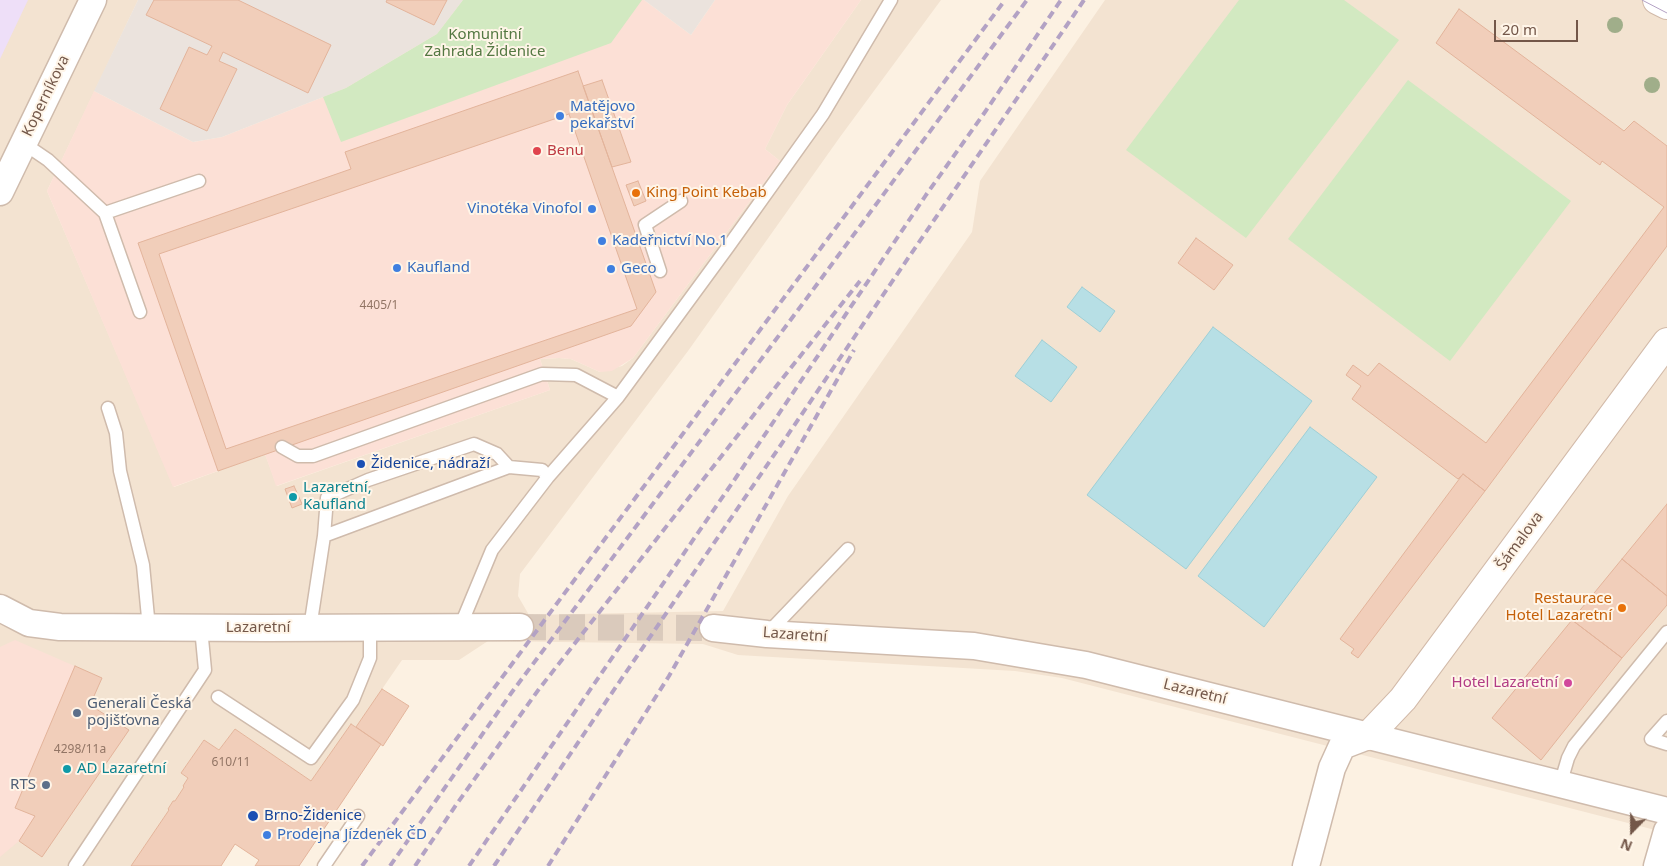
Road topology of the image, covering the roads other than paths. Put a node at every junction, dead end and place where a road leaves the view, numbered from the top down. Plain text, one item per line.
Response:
1 (93, 0) edge
2 (891, 0) edge
3 (1657, 0) edge
4 (1667, 5) edge
5 (23, 143) junction
6 (199, 181) dead end
7 (0, 192) edge
8 (681, 202) dead end
9 (105, 212) junction
10 (660, 271) dead end
11 (140, 312) dead end
12 (1667, 342) edge
13 (618, 397) junction
14 (108, 408) dead end
15 (282, 447) dead end
16 (509, 467) junction
17 (548, 477) junction
18 (324, 536) junction
19 (848, 549) dead end
20 (0, 608) edge
21 (460, 627) junction
22 (520, 627) tunnel mouth
23 (149, 628) junction
24 (201, 628) junction
25 (310, 628) junction
26 (370, 628) junction
27 (713, 628) tunnel mouth
28 (1667, 632) edge
29 (767, 634) junction
30 (218, 697) dead end
31 (1667, 721) edge
32 (1368, 736) junction
33 (1667, 744) edge
34 (1560, 785) junction
35 (1667, 811) edge
36 (358, 816) dead end
37 (1667, 831) edge
38 (75, 866) edge
39 (324, 866) edge
40 (1306, 866) edge
41 (1657, 866) edge

1 - 5 street, Koperníkova
2 - 13 lane
3 - 4 street
5 - 7 street, Koperníkova
5 - 9 lane
6 - 9 lane
8 - 10 lane
9 - 11 lane
12 - 32 street, Šámalova
13 - 15 lane
13 - 17 lane
14 - 23 lane
16 - 17 lane
16 - 18 lane
16 - 18 lane
17 - 21 lane
18 - 25 lane
19 - 29 lane
20 - 23 street, Lazaretní
21 - 22 street, Lazaretní
21 - 26 street, Lazaretní
23 - 24 street, Lazaretní
24 - 25 street, Lazaretní
24 - 38 lane
25 - 26 street, Lazaretní
26 - 30 lane
27 - 29 street, Lazaretní
28 - 34 lane
29 - 32 street, Lazaretní
31 - 33 lane
32 - 34 street, Lazaretní
32 - 40 street
34 - 35 street, Lazaretní
36 - 39 lane
37 - 41 street

